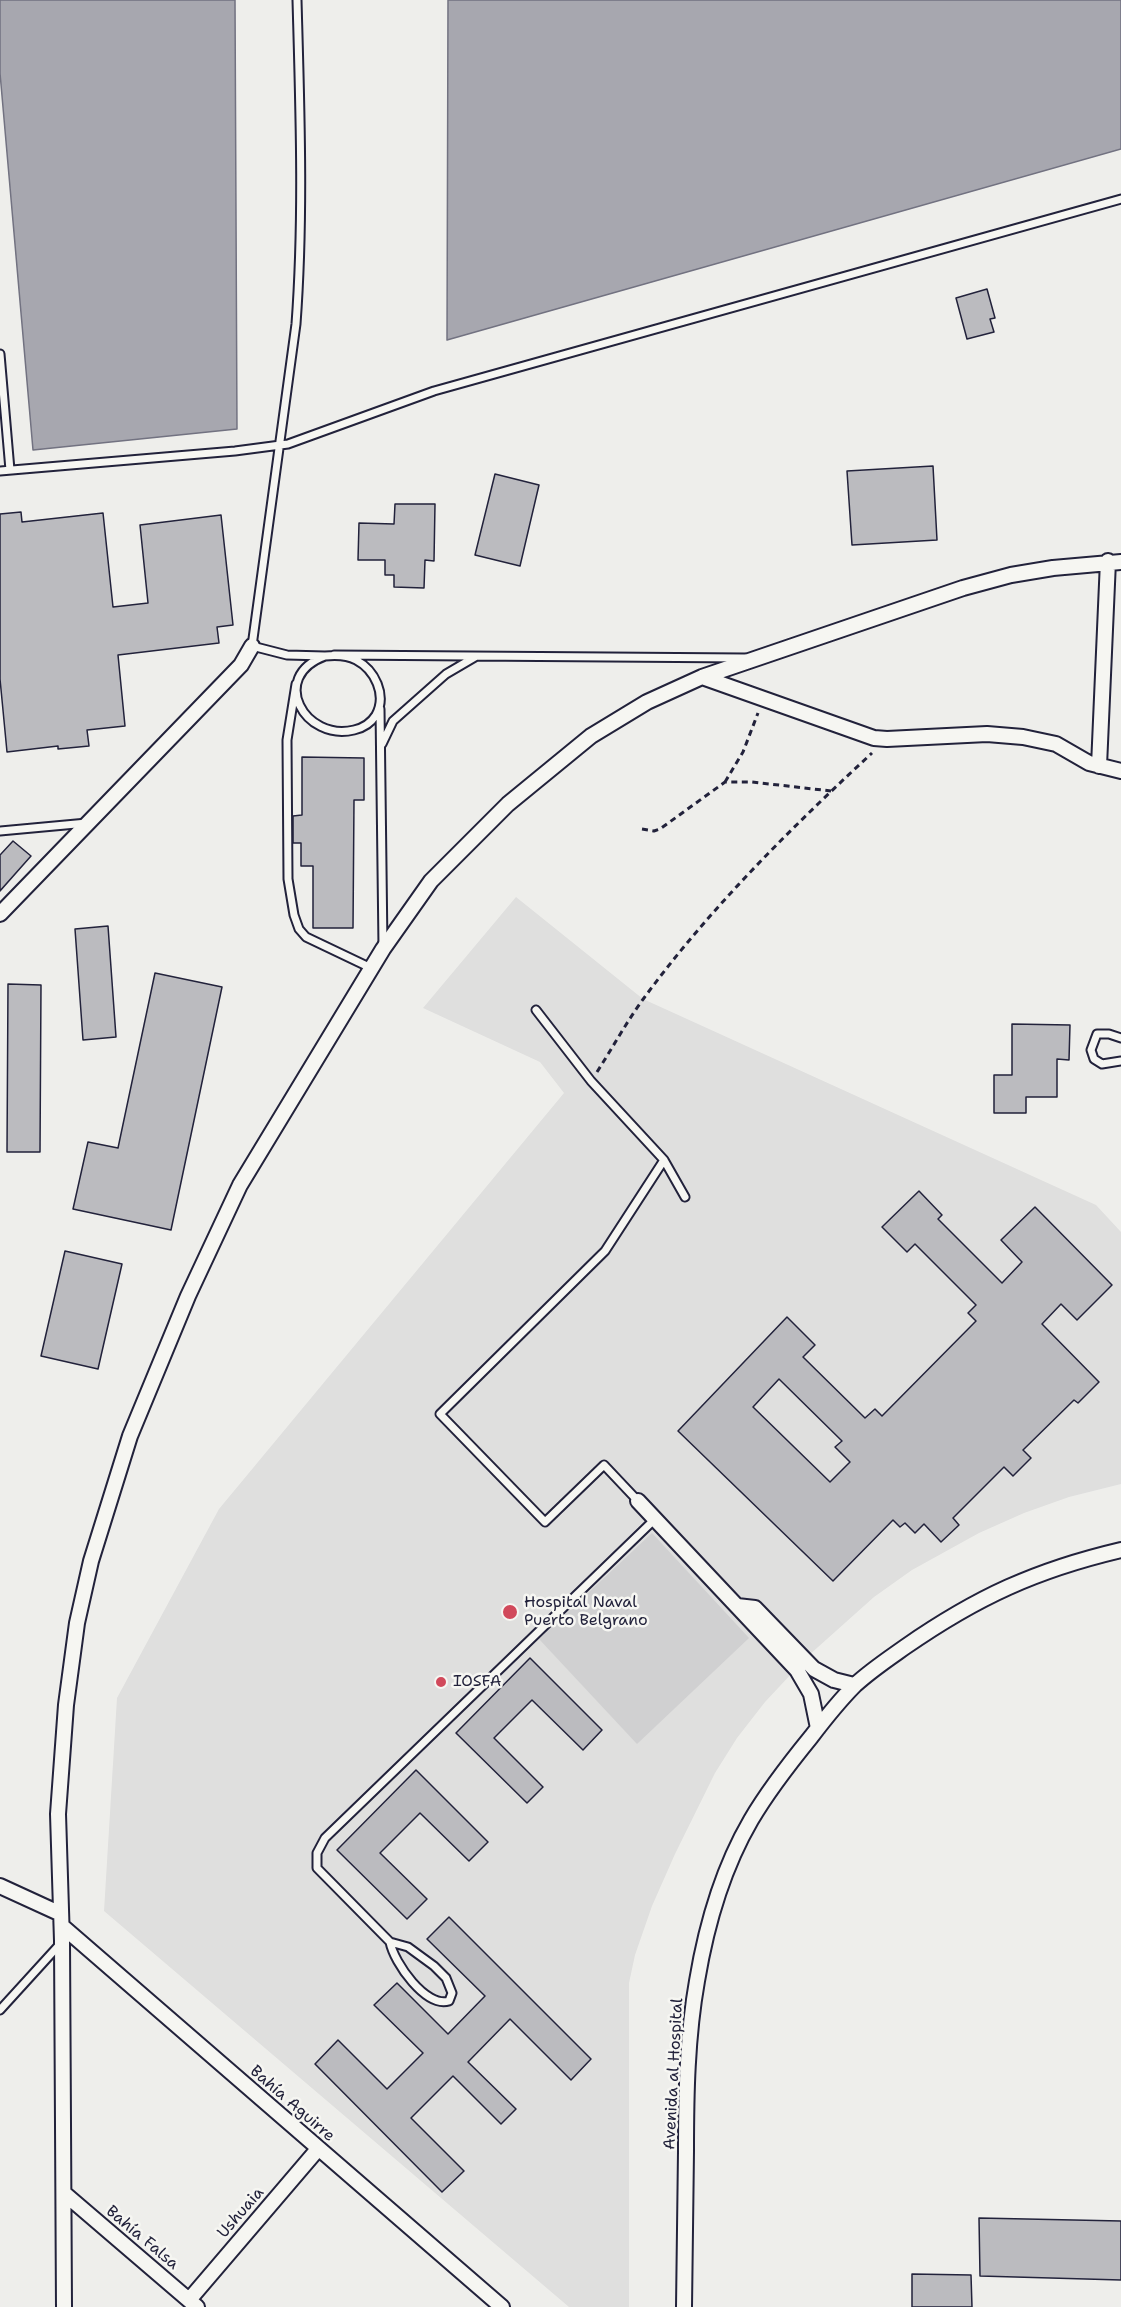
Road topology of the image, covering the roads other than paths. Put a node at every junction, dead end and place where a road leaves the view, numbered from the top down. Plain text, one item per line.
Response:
1 (297, 0) edge
2 (1121, 199) edge
3 (0, 354) edge
4 (279, 446) junction
5 (0, 471) edge
6 (10, 471) junction
7 (1114, 561) edge
8 (252, 646) junction
9 (325, 656) junction
10 (334, 656) junction
11 (476, 656) junction
12 (754, 658) junction
13 (702, 677) junction
14 (296, 684) junction
15 (380, 702) junction
16 (381, 746) junction
17 (1099, 766) junction
18 (1121, 771) edge
19 (87, 823) junction
20 (0, 831) edge
21 (0, 915) edge
22 (383, 949) junction
23 (371, 968) junction
24 (536, 1010) dead end
25 (1121, 1038) edge
26 (1121, 1061) edge
27 (664, 1160) junction
28 (686, 1197) dead end
29 (638, 1501) joint
30 (655, 1519) junction
31 (1121, 1550) edge
32 (737, 1606) junction
33 (854, 1685) junction
34 (818, 1728) junction
35 (0, 1886) edge
36 (61, 1920) junction
37 (62, 1941) junction
38 (390, 1942) junction
39 (0, 2010) edge
40 (318, 2149) junction
41 (65, 2194) junction
42 (486, 2302) edge
43 (193, 2303) edge
44 (64, 2307) edge
45 (502, 2307) edge
46 (684, 2307) edge

1 - 4 lane
2 - 4 lane
3 - 6 lane
4 - 6 lane
4 - 8 lane
5 - 6 lane
7 - 12 street
7 - 17 street
8 - 9 lane
8 - 19 street
9 - 10 lane
9 - 14 lane
10 - 11 lane
10 - 15 lane
11 - 12 lane
11 - 16 lane
12 - 13 street
13 - 17 street
13 - 22 street
14 - 15 lane
14 - 23 lane
15 - 16 lane
16 - 22 lane
17 - 18 street
19 - 20 lane
19 - 21 street
22 - 23 street
23 - 36 street
24 - 27 lane
25 - 26 lane
27 - 28 lane
27 - 29 lane
29 - 30 street
30 - 32 street
30 - 38 lane
31 - 33 street, Avenida al Hospital
32 - 33 street
32 - 34 street
33 - 34 street, Avenida al Hospital
34 - 46 street, Avenida al Hospital
35 - 36 street, Bahía Aguirre
36 - 37 street
36 - 40 street, Bahía Aguirre
37 - 39 lane
37 - 41 street
38 - 38 lane
40 - 42 street, Bahía Aguirre
40 - 43 street, Ushuaia
41 - 43 street, Bahía Falsa
41 - 44 street
42 - 45 street, Bahía Aguirre

